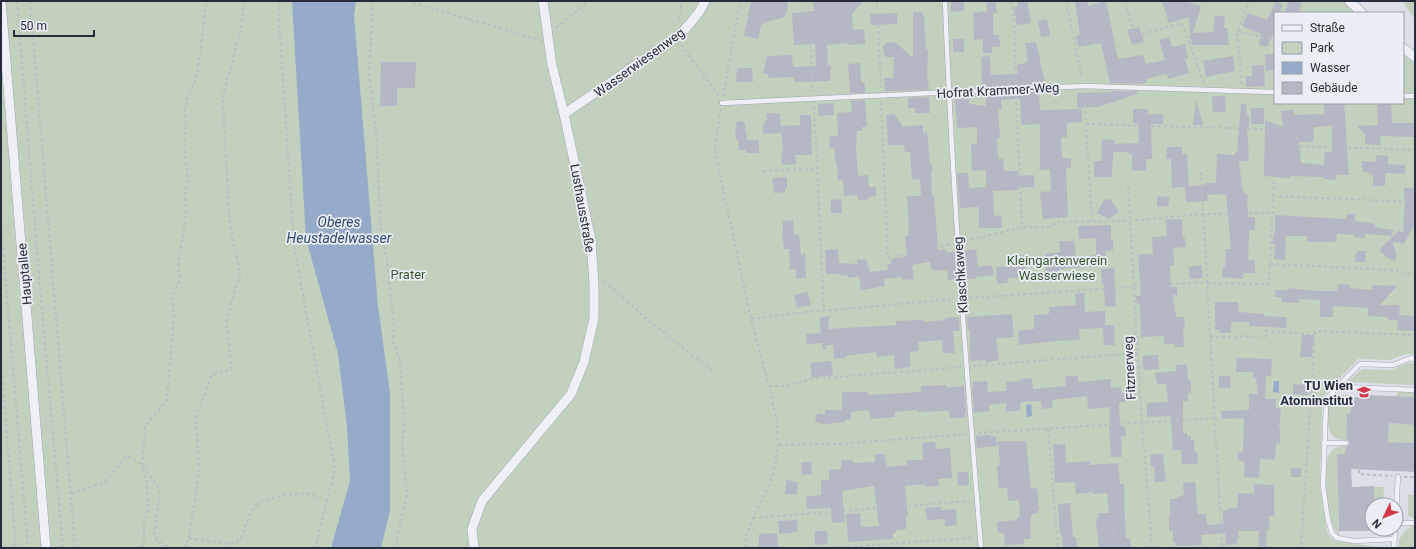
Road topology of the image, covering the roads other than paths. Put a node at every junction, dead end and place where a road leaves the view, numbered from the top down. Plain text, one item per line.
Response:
1 (1, 1) edge
2 (544, 1) edge
3 (705, 1) edge
4 (945, 1) edge
5 (1349, 1) edge
6 (1361, 12) edge
7 (1404, 49) edge
8 (1415, 57) edge
9 (1274, 92) edge
10 (949, 93) junction
11 (1404, 96) edge
12 (1415, 96) edge
13 (722, 101) road end
14 (564, 114) junction
15 (1415, 359) edge
16 (1335, 389) junction
17 (1415, 390) edge
18 (1324, 443) junction
19 (1346, 443) dead end
20 (1398, 477) road end
21 (1397, 497) edge
22 (1404, 523) edge
23 (1415, 523) edge
24 (1395, 539) joint
25 (46, 548) edge
26 (474, 548) edge
27 (980, 548) edge
28 (1394, 548) edge

1 - 25 street, Hauptallee
2 - 14 street, Lusthausstraße
3 - 14 street, Wasserwiesenweg
4 - 10 lane, Klaschkaweg
5 - 6 street
7 - 8 street
9 - 10 lane, Hofrat Krammer-Weg
10 - 13 lane, Hofrat Krammer-Weg
10 - 27 lane, Klaschkaweg
11 - 12 lane
14 - 26 street, Lusthausstraße
15 - 16 lane
16 - 17 lane
16 - 18 lane
18 - 19 lane
18 - 24 lane
20 - 21 lane
22 - 23 lane
24 - 28 lane

